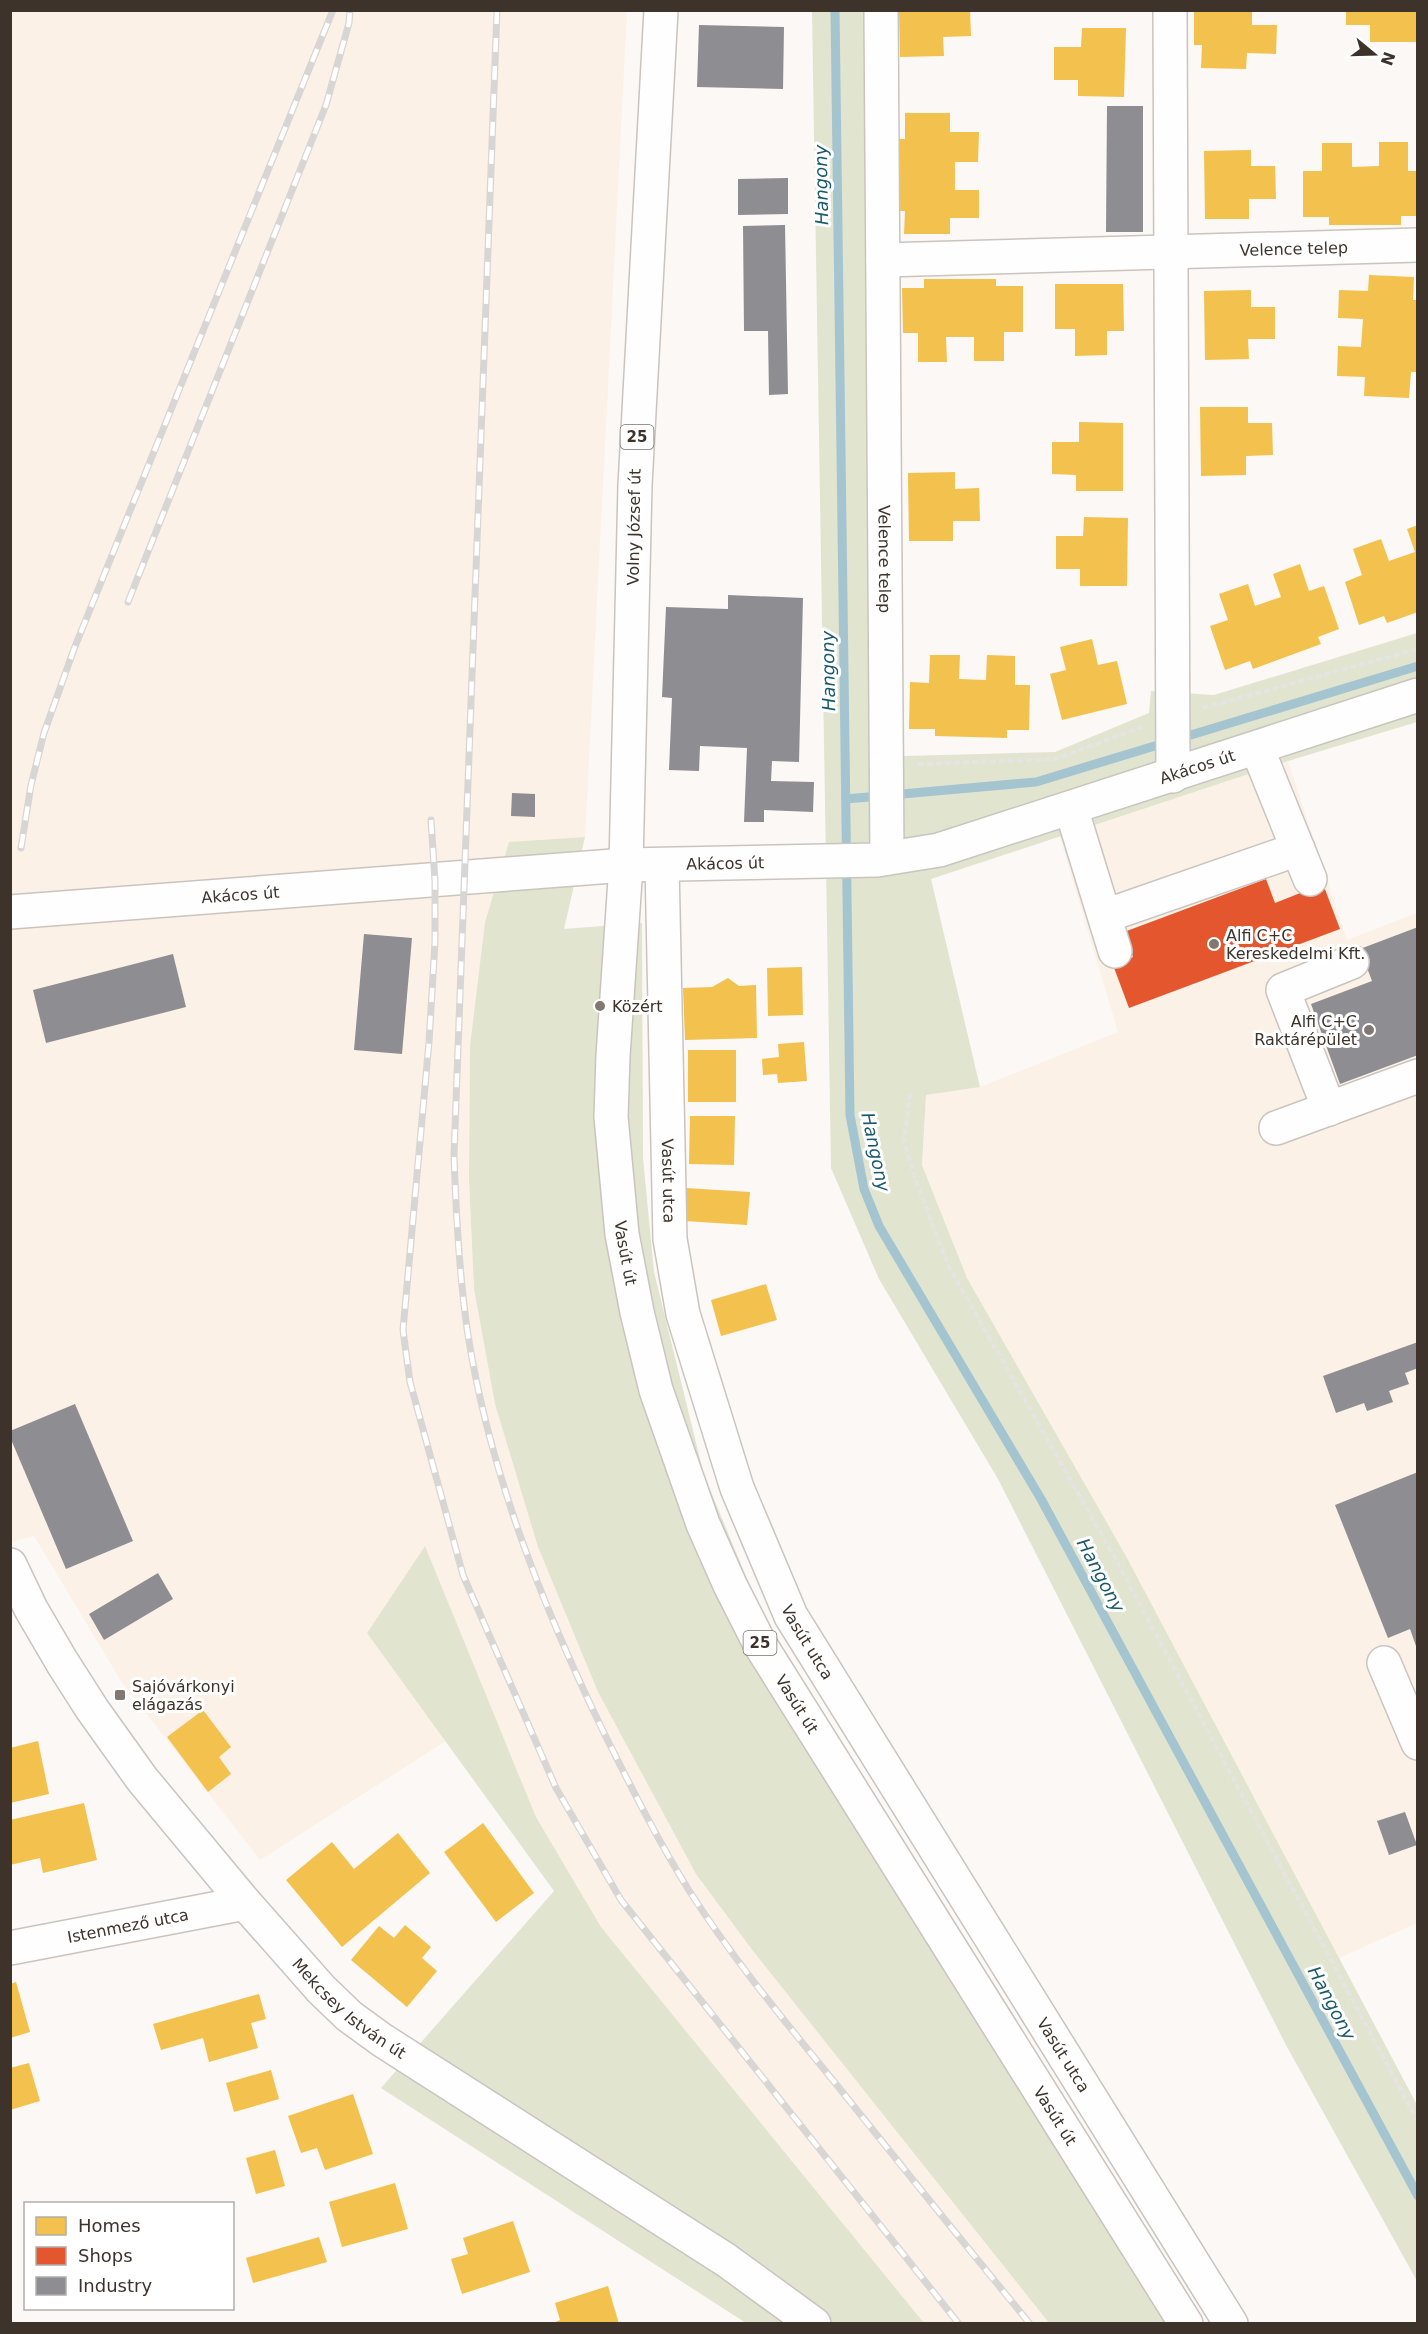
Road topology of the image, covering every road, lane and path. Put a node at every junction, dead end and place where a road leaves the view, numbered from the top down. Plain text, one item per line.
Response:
1 (661, 10) edge
2 (881, 10) edge
3 (1170, 10) edge
4 (1418, 244) edge
5 (1169, 253) junction
6 (883, 260) junction
7 (1418, 695) edge
8 (1257, 748) junction
9 (1172, 754) junction
10 (1071, 808) junction
11 (882, 859) junction
12 (626, 865) junction
13 (662, 865) junction
14 (10, 912) edge
15 (1105, 916) junction
16 (1115, 951) dead end
17 (1352, 962) dead end
18 (1418, 1076) edge
19 (910, 1093) dead end
20 (1329, 1109) junction
21 (1276, 1128) dead end
22 (10, 1565) edge
23 (1384, 1663) dead end
24 (1418, 1743) edge
25 (245, 1903) junction
26 (10, 1948) edge
27 (1418, 2122) edge
28 (814, 2324) edge
29 (1186, 2324) edge
30 (1231, 2324) edge

1 - 12 street, Volny József út / 25
2 - 6 street, Velence telep
3 - 5 street
4 - 5 street, Velence telep
5 - 6 street, Velence telep
5 - 9 street
6 - 11 street, Velence telep
7 - 8 street, Akácos út
8 - 9 street, Akácos út
8 - 15 street
9 - 10 street, Akácos út
10 - 11 street, Akácos út
10 - 15 street
11 - 13 street, Akácos út
12 - 13 street, Akácos út
12 - 14 street, Akácos út
12 - 29 street, Vasút út / 25
13 - 30 street, Vasút utca
15 - 16 street
17 - 20 street
18 - 20 street
19 - 27 path
20 - 21 street
22 - 25 street, Mekcsey István út
23 - 24 street
25 - 26 street, Istenmező utca
25 - 28 street, Mekcsey István út

